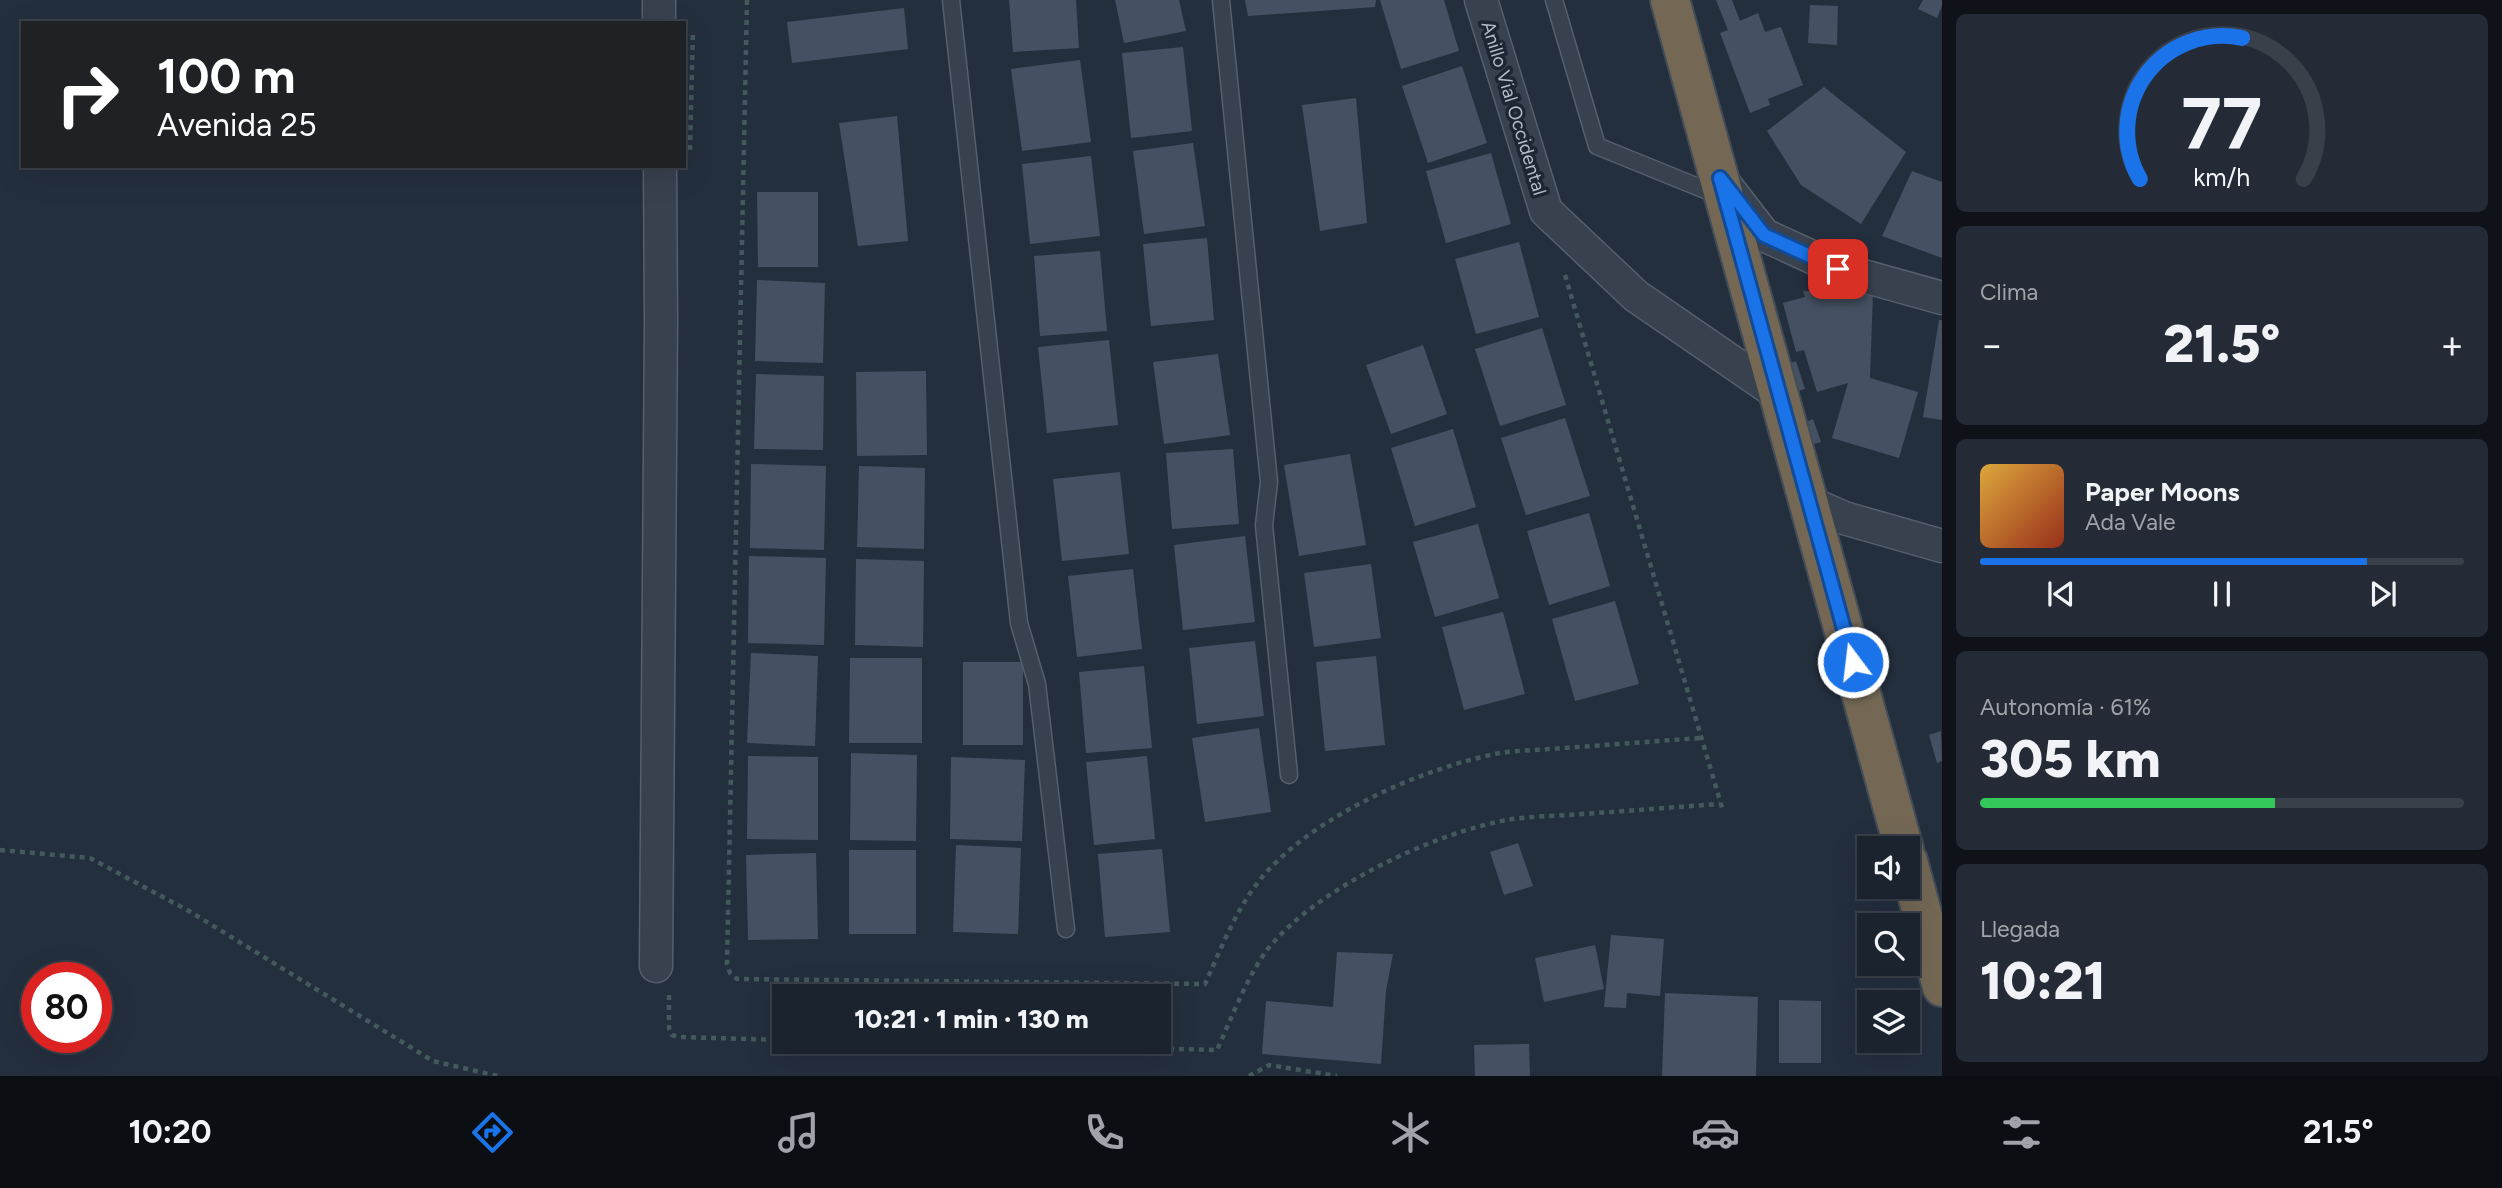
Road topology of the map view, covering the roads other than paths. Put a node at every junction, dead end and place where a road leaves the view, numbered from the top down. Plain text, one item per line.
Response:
1 (659, 0) edge
2 (951, 0) edge
3 (1221, 0) edge
4 (1481, 0) edge
5 (1554, 0) edge
6 (1670, 0) edge
7 (659, 21) edge
8 (660, 168) edge
9 (1723, 188) junction
10 (1942, 298) edge
11 (1780, 395) junction
12 (1810, 503) junction
13 (1942, 546) edge
14 (1289, 775) dead end
15 (1900, 836) edge
16 (1918, 899) edge
17 (1066, 929) dead end
18 (656, 966) dead end
19 (1941, 983) edge

1 - 7 street
2 - 17 lane
3 - 14 lane
4 - 11 street, Anillo Vial Occidental
5 - 9 lane
6 - 9 highway
8 - 18 street
9 - 10 street
9 - 11 highway
11 - 12 highway
12 - 13 street
12 - 15 highway
16 - 19 highway

